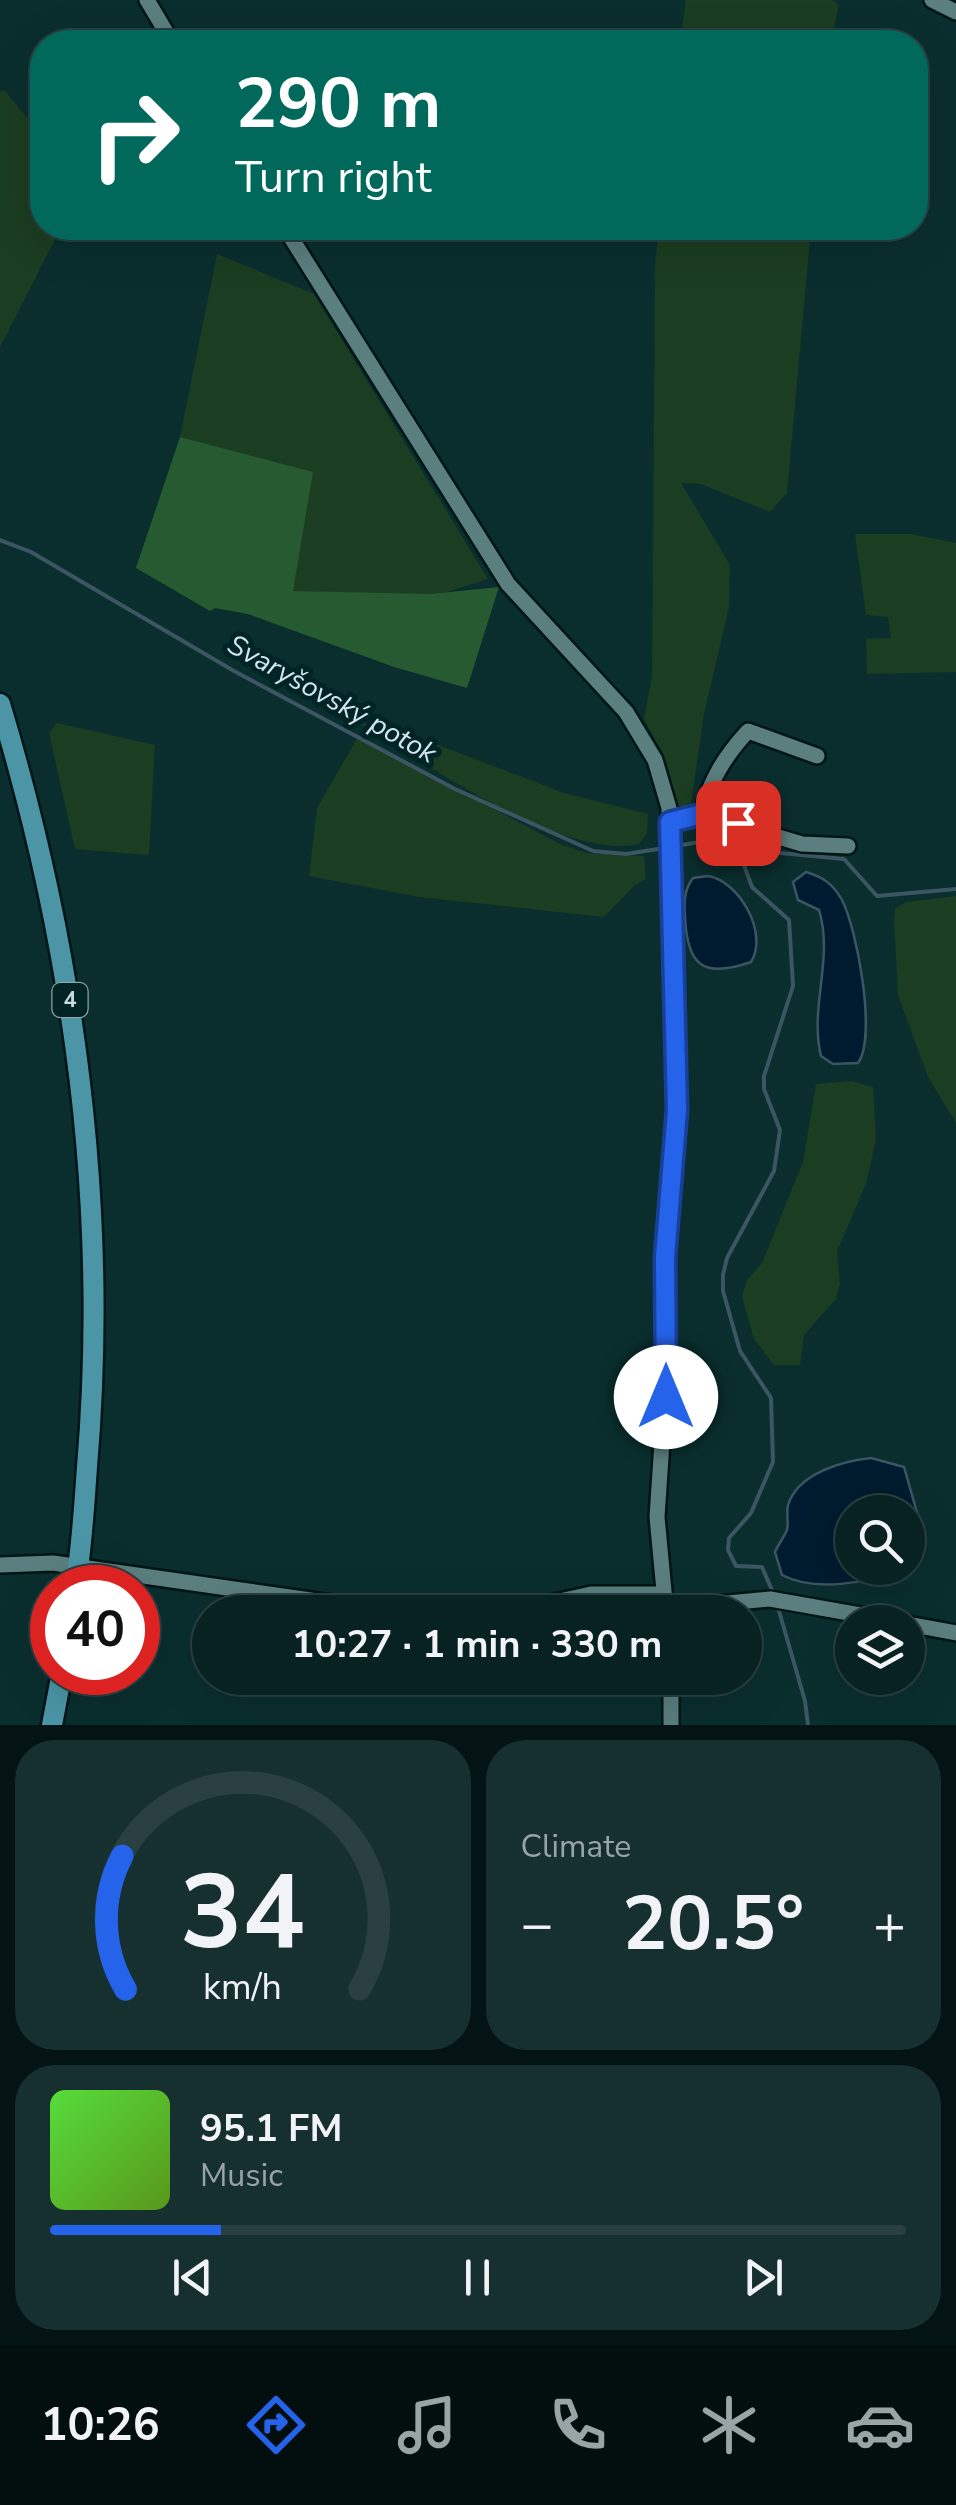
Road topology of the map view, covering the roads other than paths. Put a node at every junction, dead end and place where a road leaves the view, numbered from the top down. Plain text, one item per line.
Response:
1 (147, 0) edge
2 (932, 0) edge
3 (956, 12) edge
4 (165, 30) edge
5 (293, 240) edge
6 (0, 704) edge
7 (818, 756) dead end
8 (702, 814) junction
9 (670, 822) junction
10 (848, 846) dead end
11 (0, 1565) edge
12 (56, 1565) edge
13 (78, 1565) edge
14 (160, 1587) edge
15 (236, 1595) edge
16 (602, 1595) edge
17 (631, 1595) edge
18 (664, 1595) edge
19 (762, 1601) edge
20 (835, 1610) edge
21 (925, 1627) edge
22 (956, 1633) edge
23 (58, 1695) edge
24 (671, 1695) edge
25 (52, 1725) edge
26 (671, 1725) edge

1 - 4 street
2 - 3 street
5 - 9 street
6 - 13 main road, 4
7 - 8 street
8 - 9 street
8 - 10 street
9 - 18 street
11 - 12 street
14 - 15 street
16 - 17 street
19 - 20 street
21 - 22 street
23 - 25 main road
24 - 26 street

